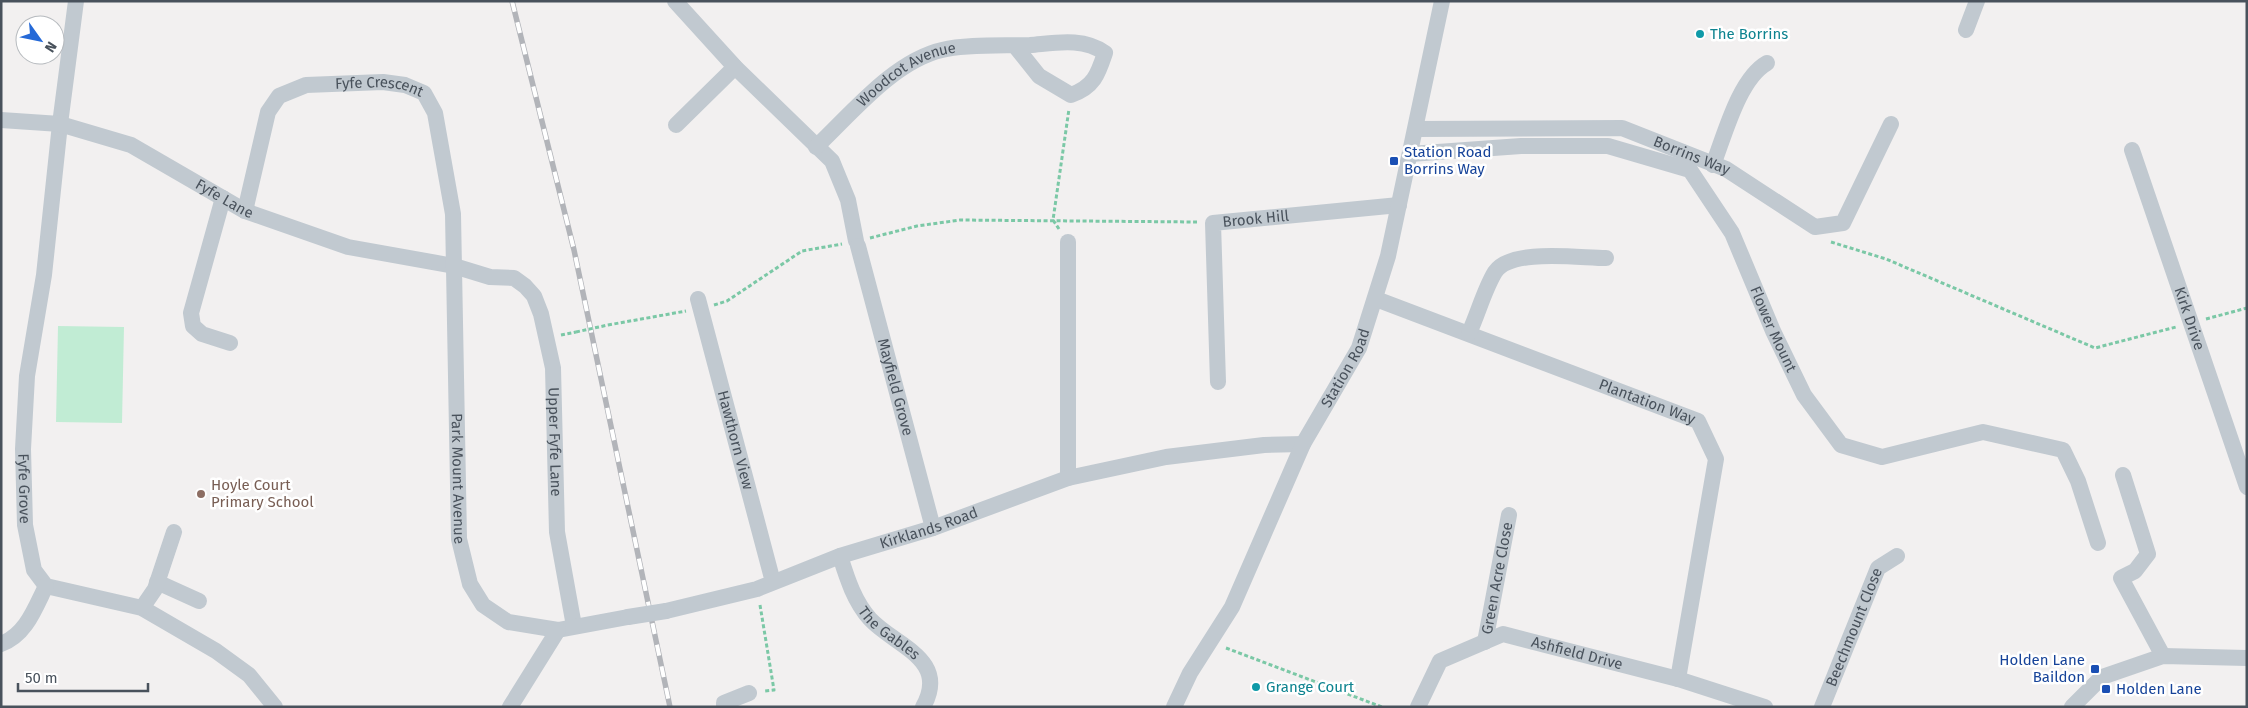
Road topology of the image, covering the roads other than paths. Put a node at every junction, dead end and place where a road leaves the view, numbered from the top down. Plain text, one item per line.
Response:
1 (76, 1) edge
2 (675, 1) edge
3 (1442, 1) edge
4 (1977, 1) edge
5 (1966, 30) dead end
6 (1015, 46) junction
7 (1767, 63) dead end
8 (735, 67) junction
9 (1, 120) edge
10 (60, 124) junction
11 (1891, 124) dead end
12 (676, 125) dead end
13 (1416, 129) junction
14 (816, 146) junction
15 (2132, 150) dead end
16 (1410, 154) junction
17 (1713, 164) junction
18 (223, 198) junction
19 (1399, 205) junction
20 (246, 211) junction
21 (1068, 242) dead end
22 (1606, 258) dead end
23 (454, 266) junction
24 (503, 278) joint
25 (1376, 299) junction
26 (698, 301) road end
27 (1469, 333) junction
28 (230, 343) dead end
29 (1218, 382) dead end
30 (1304, 444) junction
31 (2123, 475) dead end
32 (1068, 478) junction
33 (2247, 487) edge
34 (1509, 515) dead end
35 (933, 528) junction
36 (174, 532) dead end
37 (2098, 543) dead end
38 (840, 556) junction
39 (1897, 556) dead end
40 (157, 582) junction
41 (773, 582) junction
42 (46, 586) junction
43 (199, 601) dead end
44 (142, 608) junction
45 (566, 628) junction
46 (1485, 642) junction
47 (1, 644) edge
48 (2163, 656) junction
49 (2247, 658) edge
50 (1678, 679) junction
51 (749, 693) road end
52 (275, 707) edge
53 (510, 707) edge
54 (724, 707) edge
55 (923, 707) edge
56 (1174, 707) edge
57 (1418, 707) edge
58 (1765, 707) edge
59 (1822, 707) edge
60 (2072, 707) edge

1 - 10 street, Fyfe Grove
2 - 8 street
3 - 13 street, Station Road
4 - 5 street
6 - 6 street, Woodcot Avenue
6 - 14 street, Woodcot Avenue
7 - 17 street
8 - 12 street
8 - 14 street
9 - 10 street, Fyfe Lane
10 - 18 street, Fyfe Lane
10 - 42 street, Fyfe Grove
11 - 17 street, Borrins Way
13 - 16 street, Station Road
13 - 17 street, Borrins Way
14 - 35 street, Mayfield Grove
15 - 33 street, Kirk Drive
16 - 19 street, Station Road
16 - 37 street, Flower Mount
18 - 20 street, Fyfe Lane
18 - 28 street
19 - 25 street, Station Road
19 - 29 street, Brook Hill
20 - 23 street, Fyfe Lane
20 - 23 street, Fyfe Crescent
21 - 32 street
22 - 27 street
23 - 24 street, Fyfe Lane
23 - 45 street, Park Mount Avenue
24 - 45 street, Upper Fyfe Lane
25 - 27 street, Plantation Way
25 - 30 street, Station Road
26 - 41 street, Hawthorn View
27 - 50 street, Plantation Way
30 - 32 street, Kirklands Road
30 - 56 street, Station Road
31 - 48 street
32 - 35 street, Kirklands Road
34 - 46 street, Green Acre Close
35 - 38 street, Kirklands Road
36 - 40 street
38 - 41 street, Kirklands Road
38 - 55 street, The Gables
39 - 59 street, Beechmount Close
40 - 43 street
40 - 44 street
41 - 45 street, Kirklands Road, bridge
42 - 44 street
42 - 47 street
44 - 52 street
45 - 53 street
46 - 50 street, Ashfield Drive
46 - 57 street, Ashfield Drive
48 - 49 street
48 - 60 street
50 - 58 street, Ashfield Drive
51 - 54 street

